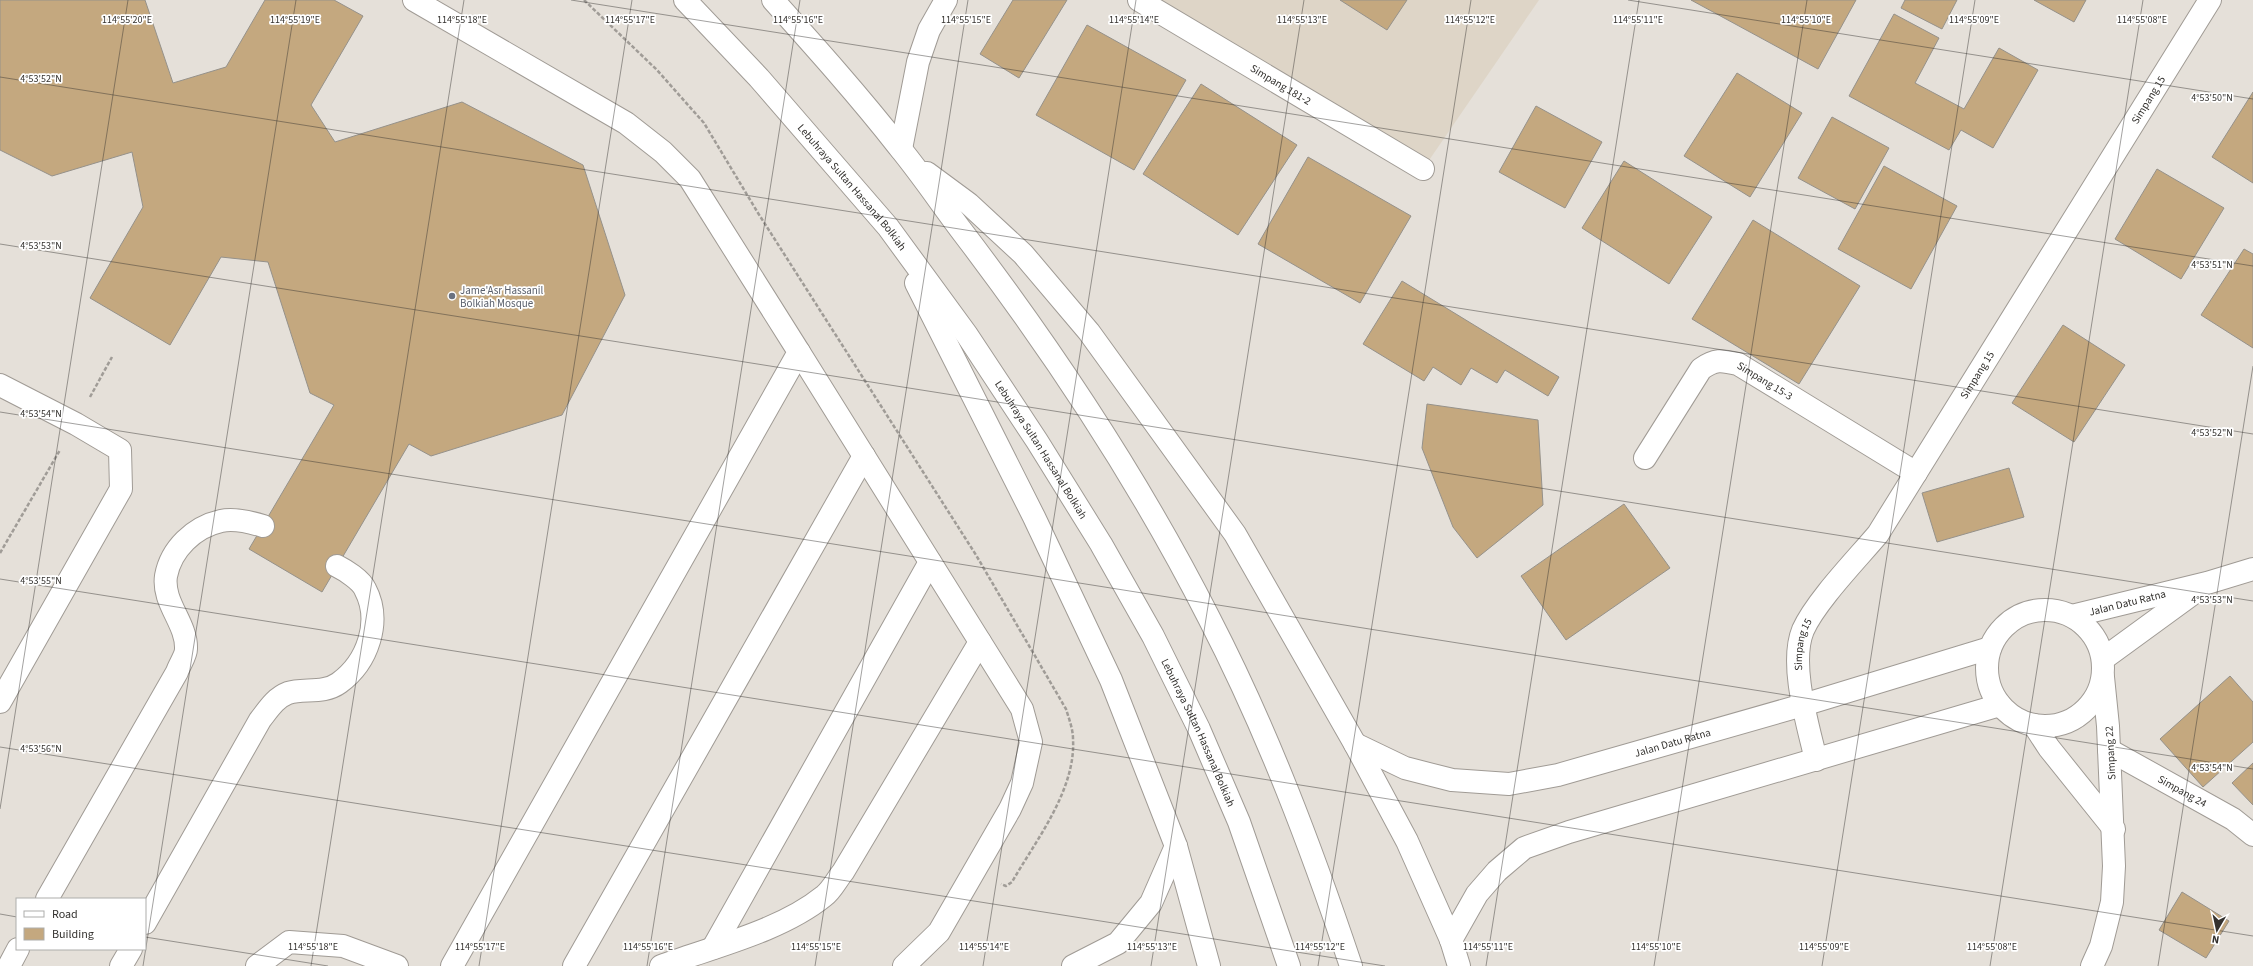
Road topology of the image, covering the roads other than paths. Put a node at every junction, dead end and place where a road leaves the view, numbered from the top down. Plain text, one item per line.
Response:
1 (414, 0) edge
2 (685, 0) edge
3 (772, 0) edge
4 (946, 0) edge
5 (1139, 0) edge
6 (2210, 0) edge
7 (904, 153) junction
8 (1423, 169) dead end
9 (888, 227) junction
10 (799, 352) junction
11 (0, 385) edge
12 (864, 456) junction
13 (1645, 458) dead end
14 (1916, 473) junction
15 (263, 526) dead end
16 (930, 562) junction
17 (337, 566) dead end
18 (2253, 570) edge
19 (2207, 583) junction
20 (2072, 616) junction
21 (980, 642) junction
22 (1990, 648) junction
23 (2103, 668) junction
24 (0, 702) edge
25 (1804, 705) junction
26 (2000, 705) junction
27 (2034, 725) junction
28 (1355, 744) junction
29 (2110, 750) junction
30 (1816, 760) junction
31 (2114, 829) junction
32 (2253, 836) edge
33 (1176, 846) junction
34 (48, 898) edge
35 (146, 921) edge
36 (1451, 940) junction
37 (713, 948) junction
38 (17, 950) edge
39 (129, 950) edge
40 (9, 966) edge
41 (121, 966) edge
42 (257, 966) edge
43 (397, 966) edge
44 (452, 966) edge
45 (574, 966) edge
46 (662, 966) edge
47 (904, 966) edge
48 (1073, 966) edge
49 (1209, 966) edge
50 (1289, 966) edge
51 (1351, 966) edge
52 (1459, 966) edge
53 (2092, 966) edge

1 - 10 main road
2 - 9 main road, Lebuhraya Sultan Hassanal Bolkiah
3 - 7 main road
4 - 7 main road
5 - 8 main road, Simpang 181-2
6 - 14 main road, Simpang 15
7 - 28 main road
7 - 51 main road
9 - 33 main road
9 - 50 main road, Lebuhraya Sultan Hassanal Bolkiah
10 - 12 main road
10 - 44 main road
11 - 24 main road
12 - 16 main road
12 - 45 main road
13 - 14 main road, Simpang 15-3
14 - 25 main road, Simpang 15
15 - 34 main road
16 - 21 main road
16 - 37 main road
17 - 35 main road
18 - 19 main road, Jalan Datu Ratna
19 - 20 main road, Jalan Datu Ratna
19 - 23 main road, Jalan Datu Ratna
20 - 22 main road
20 - 23 main road
21 - 37 main road
21 - 47 main road
22 - 25 main road, Jalan Datu Ratna
22 - 26 main road
23 - 27 main road
23 - 29 main road, Simpang 22
25 - 28 main road, Jalan Datu Ratna
25 - 30 main road, Simpang 15
26 - 27 main road
26 - 30 main road
27 - 31 main road
28 - 36 main road
29 - 31 main road, Simpang 22
29 - 32 main road, Simpang 24
30 - 36 main road
31 - 53 main road, Simpang 22
33 - 48 main road
33 - 49 main road
36 - 52 main road
37 - 46 main road
38 - 40 main road
39 - 41 main road
42 - 43 main road

